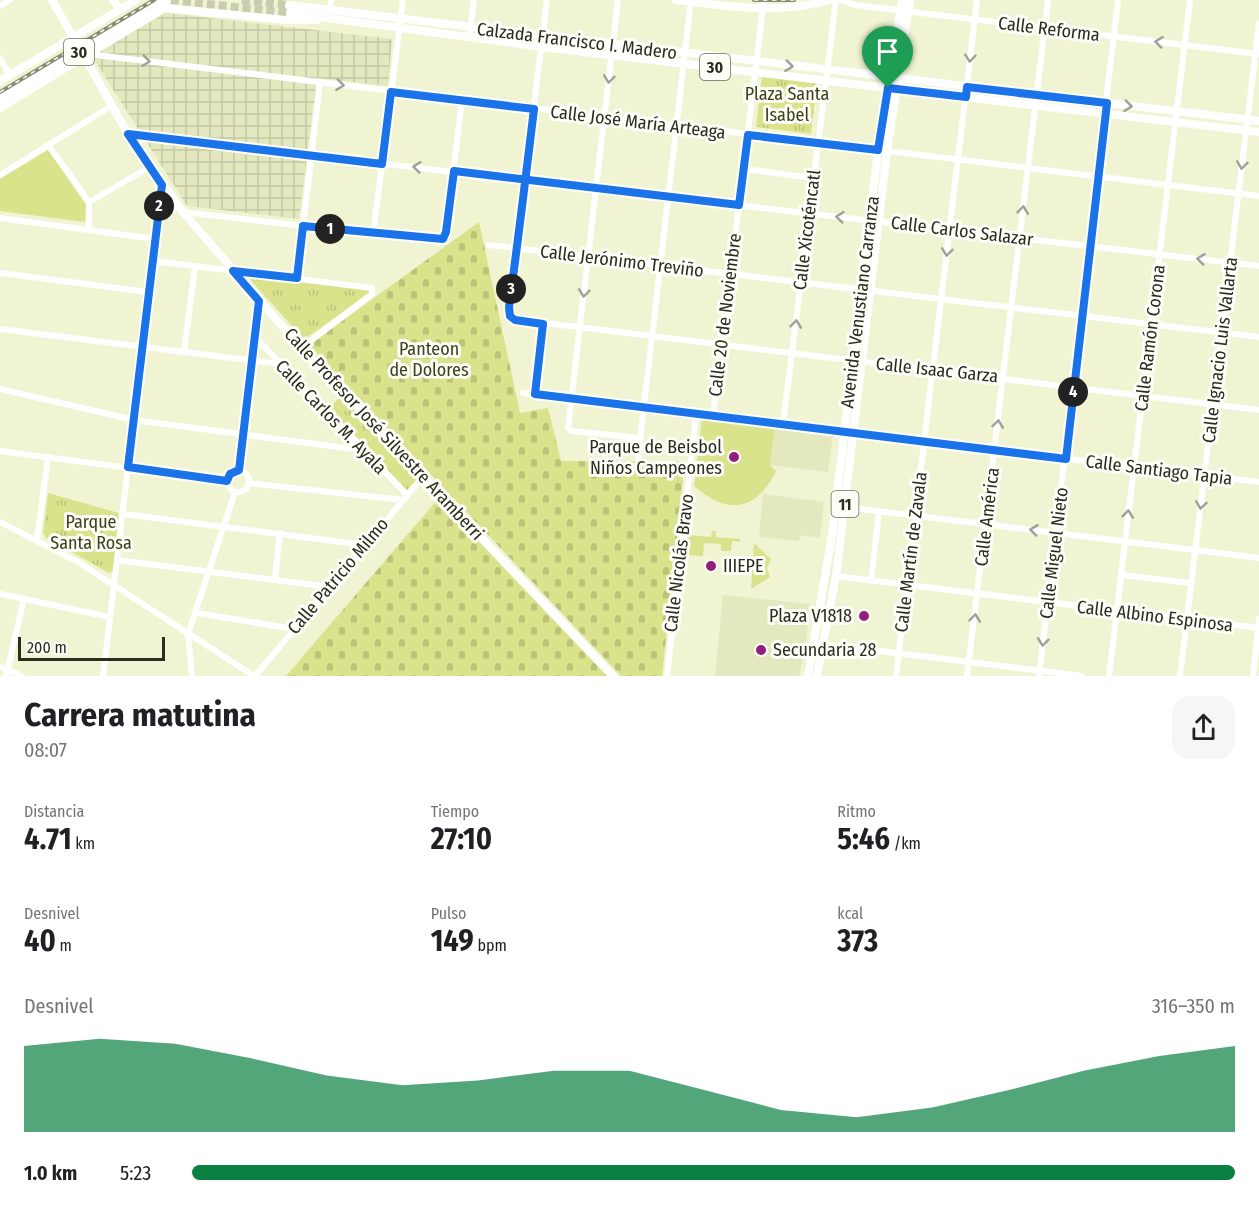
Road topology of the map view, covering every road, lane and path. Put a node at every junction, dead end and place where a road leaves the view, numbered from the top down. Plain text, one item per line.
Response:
1 (10, 0) edge
2 (52, 0) edge
3 (113, 0) edge
4 (167, 0) edge
5 (331, 0) edge
6 (403, 0) edge
7 (474, 0) edge
8 (547, 0) edge
9 (618, 0) edge
10 (676, 0) edge
11 (830, 0) edge
12 (838, 0) edge
13 (902, 0) edge
14 (910, 0) edge
15 (977, 0) edge
16 (1048, 0) edge
17 (1118, 0) edge
18 (1190, 0) edge
19 (133, 1) edge
20 (690, 1) edge
21 (763, 4) edge
22 (0, 6) edge
23 (289, 6) edge
24 (120, 9) junction
25 (330, 10) junction
26 (904, 11) junction
27 (323, 18) junction
28 (401, 20) junction
29 (975, 20) junction
30 (1259, 24) edge
31 (470, 28) junction
32 (1045, 28) junction
33 (400, 29) junction
34 (74, 36) junction
35 (469, 37) junction
36 (543, 37) junction
37 (1115, 37) junction
38 (613, 45) junction
39 (1185, 45) junction
40 (542, 47) junction
41 (85, 53) junction
42 (684, 54) junction
43 (1257, 54) edge
44 (612, 55) junction
45 (0, 58) edge
46 (757, 62) junction
47 (683, 63) junction
48 (827, 70) junction
49 (755, 72) junction
50 (10, 75) junction
51 (889, 78) junction
52 (898, 79) junction
53 (825, 80) junction
54 (0, 81) edge
55 (320, 83) junction
56 (967, 87) junction
57 (888, 88) junction
58 (897, 89) junction
59 (391, 92) junction
60 (1036, 95) junction
61 (966, 97) junction
62 (0, 99) edge
63 (462, 100) junction
64 (1107, 103) junction
65 (113, 105) junction
66 (1035, 105) junction
67 (0, 108) edge
68 (534, 109) junction
69 (1177, 111) junction
70 (1105, 114) junction
71 (604, 117) junction
72 (1248, 120) junction
73 (1259, 121) edge
74 (1176, 122) junction
75 (676, 126) junction
76 (1246, 130) junction
77 (1259, 132) edge
78 (128, 134) junction
79 (748, 135) junction
80 (817, 143) junction
81 (49, 146) junction
82 (883, 151) junction
83 (311, 157) junction
84 (958, 160) junction
85 (382, 164) junction
86 (150, 167) junction
87 (744, 169) junction
88 (1028, 169) junction
89 (454, 171) junction
90 (0, 175) edge
91 (1099, 177) junction
92 (813, 178) junction
93 (525, 179) junction
94 (162, 185) junction
95 (1168, 185) junction
96 (596, 188) junction
97 (1239, 194) junction
98 (1259, 196) edge
99 (667, 197) junction
100 (89, 202) junction
101 (739, 205) junction
102 (181, 210) junction
103 (809, 214) junction
104 (158, 216) junction
105 (0, 218) edge
106 (874, 221) junction
107 (303, 226) junction
108 (950, 229) junction
109 (89, 230) junction
110 (373, 234) junction
111 (155, 238) junction
112 (1020, 238) junction
113 (489, 245) dead end
114 (1090, 246) junction
115 (517, 248) junction
116 (1160, 254) junction
117 (588, 257) junction
118 (153, 261) junction
119 (1231, 262) junction
120 (659, 265) junction
121 (195, 266) junction
122 (1259, 266) edge
123 (233, 271) junction
124 (0, 273) edge
125 (730, 274) junction
126 (297, 278) junction
127 (801, 283) junction
128 (861, 290) junction
129 (871, 291) junction
130 (149, 292) junction
131 (940, 300) junction
132 (259, 301) junction
133 (1012, 307) junction
134 (1082, 315) junction
135 (543, 324) junction
136 (1151, 324) junction
137 (580, 328) junction
138 (0, 329) edge
139 (1222, 333) junction
140 (651, 337) junction
141 (1259, 337) edge
142 (256, 338) junction
143 (721, 345) junction
144 (142, 347) junction
145 (301, 348) junction
146 (184, 352) junction
147 (792, 354) junction
148 (852, 361) junction
149 (253, 362) junction
150 (863, 362) junction
151 (280, 364) junction
152 (932, 370) junction
153 (1004, 378) junction
154 (1073, 386) junction
155 (0, 389) edge
156 (523, 393) dead end
157 (535, 394) junction
158 (1143, 395) junction
159 (571, 399) junction
160 (1214, 404) junction
161 (642, 408) junction
162 (1259, 410) edge
163 (696, 414) junction
164 (713, 416) junction
165 (134, 420) junction
166 (783, 424) junction
167 (843, 432) junction
168 (854, 433) junction
169 (243, 435) junction
170 (639, 438) junction
171 (924, 442) junction
172 (361, 450) junction
173 (994, 450) junction
174 (0, 451) edge
175 (48, 457) junction
176 (638, 458) dead end
177 (1066, 459) junction
178 (128, 467) junction
179 (1134, 468) junction
180 (239, 470) junction
181 (1205, 476) junction
182 (423, 477) junction
183 (227, 481) junction
184 (1259, 482) edge
185 (248, 483) junction
186 (235, 492) junction
187 (405, 498) junction
188 (844, 507) junction
189 (879, 511) junction
190 (123, 514) junction
191 (916, 516) junction
192 (0, 522) edge
193 (986, 524) junction
194 (223, 526) junction
195 (280, 533) junction
196 (1056, 533) junction
197 (37, 540) junction
198 (1125, 541) junction
199 (364, 545) junction
200 (1195, 550) junction
201 (1259, 558) edge
202 (117, 560) junction
203 (210, 571) junction
204 (1121, 575) junction
205 (836, 576) junction
206 (275, 578) junction
207 (871, 581) junction
208 (1191, 583) junction
209 (114, 584) junction
210 (907, 585) junction
211 (330, 587) junction
212 (0, 594) edge
213 (978, 594) junction
214 (24, 599) junction
215 (1047, 603) junction
216 (1117, 611) junction
217 (197, 614) junction
218 (110, 617) junction
219 (1259, 619) edge
220 (1187, 620) junction
221 (1258, 628) edge
222 (294, 629) junction
223 (188, 634) junction
224 (203, 643) junction
225 (815, 644) junction
226 (825, 645) junction
227 (190, 647) junction
228 (899, 655) junction
229 (969, 663) junction
230 (0, 667) edge
231 (6, 673) edge
232 (1039, 674) edge
233 (22, 676) edge
234 (103, 676) edge
235 (192, 676) edge
236 (254, 676) edge
237 (613, 676) edge
238 (667, 676) edge
239 (808, 676) edge
240 (817, 676) edge
241 (896, 676) edge
242 (967, 676) edge
243 (1082, 676) edge
244 (1109, 676) edge
245 (1180, 676) edge
246 (1253, 676) edge

1 - 22 street
2 - 34 main road, Calle Profesor José Silvestre Aramberri
3 - 24 main road
4 - 41 main road, 30
5 - 25 street
6 - 28 street
7 - 31 street
8 - 36 street
9 - 38 street
10 - 20 main road
11 - 21 main road
12 - 26 street, Calle Reforma
12 - 48 street, Calle Xicoténcatl
13 - 26 main road, Avenida Venustiano Carranza / 11
14 - 26 main road, Avenida Venustiano Carranza / 11
15 - 29 street, Calle Martín de Zavala
16 - 32 street, Calle América
17 - 37 street, Calle Miguel Nieto
18 - 39 street, Calle Ramón Corona
19 - 24 main road, 30
20 - 21 main road
20 - 42 street
21 - 46 street, Calle 20 de Noviembre
23 - 25 main road, Calzada Francisco I. Madero / 30
23 - 27 main road, Calzada Francisco I. Madero / 30
24 - 34 main road, 30
25 - 28 main road, Calzada Francisco I. Madero / 30
26 - 29 street, Calle Reforma
26 - 51 main road, Avenida Venustiano Carranza / 11
26 - 52 main road, Avenida Venustiano Carranza / 11
27 - 33 main road, Calzada Francisco I. Madero / 30
27 - 41 main road
28 - 31 main road, Calzada Francisco I. Madero / 30
28 - 33 street
29 - 32 street, Calle Reforma
29 -> 56 street, Calle Martín de Zavala
30 - 43 street, Calle Ignacio Luis Vallarta
31 - 35 street
31 - 36 main road, Calzada Francisco I. Madero / 30
32 - 37 street, Calle Reforma
32 - 60 street, Calle América
33 - 35 main road, Calzada Francisco I. Madero / 30
33 - 59 street
34 - 41 main road, Calle Profesor José Silvestre Aramberri
34 - 50 main road, 30
35 - 40 main road, Calzada Francisco I. Madero / 30
36 - 38 main road, Calzada Francisco I. Madero / 30
36 - 40 street
39 -> 37 street, Calle Reforma
37 - 64 street, Calle Miguel Nieto
38 - 42 main road, Calzada Francisco I. Madero / 30
38 - 44 street
39 - 43 street, Calle Reforma
39 - 69 street, Calle Ramón Corona
40 - 44 main road, Calzada Francisco I. Madero / 30
40 - 68 street
41 -> 55 street, Calle José María Arteaga
41 - 62 main road, 30
41 - 65 main road, Calle Profesor José Silvestre Aramberri
41 - 67 main road, 30
42 - 46 main road, Calzada Francisco I. Madero / 30
42 - 47 street
43 - 72 street, Calle Ignacio Luis Vallarta
44 - 47 main road, Calzada Francisco I. Madero / 30
44 -> 71 street
45 - 50 street
46 -> 48 main road, Calzada Francisco I. Madero / 30
46 - 49 street, Calle 20 de Noviembre
47 - 49 main road, Calzada Francisco I. Madero / 30
47 - 75 street
48 - 51 main road, Calzada Francisco I. Madero / 30
48 - 53 street, Calle Xicoténcatl
49 - 53 main road, Calzada Francisco I. Madero / 30
49 - 79 street, Calle 20 de Noviembre
50 - 54 main road, 30
51 - 52 main road, Calzada Francisco I. Madero / 30
51 - 57 main road, Avenida Venustiano Carranza / 11
52 - 56 main road, Calzada Francisco I. Madero / 30
52 - 58 main road, Avenida Venustiano Carranza / 11
53 - 57 main road, Calzada Francisco I. Madero / 30
53 - 80 street, Calle Xicoténcatl
55 -> 59 street, Calle José María Arteaga
55 - 83 street
56 - 60 main road, Calzada Francisco I. Madero / 30
56 - 61 street, Calle Martín de Zavala
57 - 58 main road, Calzada Francisco I. Madero / 30
57 - 82 main road, Avenida Venustiano Carranza / 11
58 - 61 main road, Calzada Francisco I. Madero / 30
58 - 82 main road, Avenida Venustiano Carranza / 11
59 - 63 street, Calle José María Arteaga
59 - 85 street
60 - 64 main road, Calzada Francisco I. Madero / 30
60 - 66 street, Calle América
61 - 66 main road, Calzada Francisco I. Madero / 30
61 - 84 street, Calle Martín de Zavala
63 - 68 street, Calle José María Arteaga
63 - 89 street
64 -> 69 main road, Calzada Francisco I. Madero / 30
64 - 70 street, Calle Miguel Nieto
65 - 78 main road, Calle Profesor José Silvestre Aramberri
65 - 81 street
66 - 70 main road, Calzada Francisco I. Madero / 30
66 - 88 street, Calle América
68 - 71 street, Calle José María Arteaga
68 - 93 street
69 - 72 main road, Calzada Francisco I. Madero / 30
69 - 74 street, Calle Ramón Corona
70 - 74 main road, Calzada Francisco I. Madero / 30
70 - 91 street, Calle Miguel Nieto
71 - 75 street, Calle José María Arteaga
71 - 96 street
72 - 73 main road, Calzada Francisco I. Madero / 30
72 - 76 street, Calle Ignacio Luis Vallarta
74 - 76 main road, Calzada Francisco I. Madero / 30
74 - 95 street, Calle Ramón Corona
75 - 79 street, Calle José María Arteaga
75 - 99 street
76 - 77 main road, Calzada Francisco I. Madero / 30
76 -> 97 street, Calle Ignacio Luis Vallarta
78 - 83 street, Calle Carlos Salazar
78 - 86 main road, Calle Profesor José Silvestre Aramberri
79 - 80 street, Calle José María Arteaga
79 - 87 street, Calle 20 de Noviembre
80 - 82 street, Calle José María Arteaga
80 - 92 street, Calle Xicoténcatl
81 - 90 street
81 - 100 street
82 - 84 street, Calle José María Arteaga
82 - 106 main road, Avenida Venustiano Carranza / 11
83 - 85 street, Calle Carlos Salazar
83 - 107 street
84 - 88 street, Calle José María Arteaga
84 - 108 street, Calle Martín de Zavala
89 -> 85 street, Calle Carlos Salazar
85 - 110 street
86 - 94 main road, Calle Profesor José Silvestre Aramberri
86 - 100 street
87 - 92 street
87 - 101 street, Calle 20 de Noviembre
88 - 91 street, Calle José María Arteaga
112 -> 88 street, Calle América
89 - 93 street, Calle Carlos Salazar
89 - 110 street
91 - 95 street, Calle José María Arteaga
91 - 114 street, Calle Miguel Nieto
92 - 103 street, Calle Xicoténcatl
93 - 96 street, Calle Carlos Salazar
93 - 115 street
94 - 102 main road, Calle Profesor José Silvestre Aramberri
94 - 104 street
95 - 97 street, Calle José María Arteaga
95 - 116 street, Calle Ramón Corona
96 - 99 street, Calle Carlos Salazar
96 - 117 street
97 - 98 street, Calle José María Arteaga
97 - 119 street, Calle Ignacio Luis Vallarta
99 - 101 street, Calle Carlos Salazar
99 - 120 street
100 - 109 street
101 - 103 street, Calle Carlos Salazar
101 - 125 street, Calle 20 de Noviembre
102 - 104 street
102 - 107 street
102 - 123 main road, Calle Profesor José Silvestre Aramberri
106 -> 103 street, Calle Carlos Salazar
103 - 127 street, Calle Xicoténcatl
104 - 111 street
105 - 109 street
106 - 108 street, Calle Carlos Salazar
106 - 128 main road, Avenida Venustiano Carranza / 11
106 - 129 main road, Avenida Venustiano Carranza / 11
107 - 110 street
107 - 126 street
108 - 112 street, Calle Carlos Salazar
108 -> 131 street, Calle Martín de Zavala
109 - 111 street
111 - 118 street
112 - 114 street, Calle Carlos Salazar
112 - 133 street, Calle América
113 - 115 street, Calle Jerónimo Treviño
114 - 116 street, Calle Carlos Salazar
114 - 134 street, Calle Miguel Nieto
115 - 117 street, Calle Jerónimo Treviño
115 - 135 street, Calle Isaac Garza
119 -> 116 street, Calle Carlos Salazar
116 - 136 street, Calle Ramón Corona
117 - 120 street, Calle Jerónimo Treviño
117 -> 137 street
118 - 121 street
118 - 130 street
119 - 122 street, Calle Carlos Salazar
119 - 139 street, Calle Ignacio Luis Vallarta
120 - 125 street, Calle Jerónimo Treviño
120 - 140 street
121 - 123 street
121 - 146 street
123 - 126 street
123 - 132 main road, Calle Profesor José Silvestre Aramberri
124 - 130 street
125 - 127 street, Calle Jerónimo Treviño
125 - 143 street, Calle 20 de Noviembre
126 - 145 street
127 - 128 street, Calle Jerónimo Treviño
147 -> 127 street, Calle Xicoténcatl
128 - 129 street, Calle Jerónimo Treviño
128 - 148 main road, Avenida Venustiano Carranza / 11
129 - 131 street, Calle Jerónimo Treviño
129 - 150 main road, Avenida Venustiano Carranza / 11
130 - 144 street
131 - 133 street, Calle Jerónimo Treviño
131 - 152 street, Calle Martín de Zavala
132 - 142 street
132 - 145 main road, Calle Profesor José Silvestre Aramberri
133 - 134 street, Calle Jerónimo Treviño
133 - 153 street, Calle América
134 - 136 street, Calle Jerónimo Treviño
134 - 154 street, Calle Miguel Nieto
135 - 137 street, Calle Isaac Garza
135 - 157 street
136 - 139 street, Calle Jerónimo Treviño
136 - 158 street, Calle Ramón Corona
137 - 140 street, Calle Isaac Garza
137 - 159 street
138 - 144 street
139 - 141 street, Calle Jerónimo Treviño
139 - 160 street, Calle Ignacio Luis Vallarta
140 - 143 street, Calle Isaac Garza
140 - 161 street
142 - 149 street
142 - 151 street, Calle Carlos M. Ayala
143 - 147 street, Calle Isaac Garza
143 - 164 street, Calle 20 de Noviembre
144 - 146 street
144 - 165 street
145 - 182 main road, Calle Profesor José Silvestre Aramberri
146 - 149 street
147 - 148 street, Calle Isaac Garza
147 - 166 street, Calle Xicoténcatl
148 - 150 street, Calle Isaac Garza
148 - 167 main road, Avenida Venustiano Carranza / 11
149 - 151 street
149 - 169 street
150 - 152 street, Calle Isaac Garza
150 - 168 main road, Avenida Venustiano Carranza / 11
151 - 172 street, Calle Carlos M. Ayala
152 - 153 street, Calle Isaac Garza
152 - 171 street, Calle Martín de Zavala
153 - 154 street, Calle Isaac Garza
173 -> 153 street, Calle América
154 - 158 street, Calle Isaac Garza
154 - 177 street, Calle Miguel Nieto
155 - 165 street
156 - 157 street, Calle Santiago Tapia
157 - 159 street, Calle Santiago Tapia
158 - 160 street, Calle Isaac Garza
158 - 179 street, Calle Ramón Corona
159 - 161 street, Calle Santiago Tapia
159 - 170 street
160 - 162 street, Calle Isaac Garza
160 - 181 street, Calle Ignacio Luis Vallarta
161 - 163 street, Calle Santiago Tapia
161 - 170 street
163 - 164 street, Calle Santiago Tapia
163 - 238 street, Calle Nicolás Bravo
164 - 166 street, Calle Santiago Tapia
165 - 169 street
165 - 178 street
166 - 167 street, Calle Santiago Tapia
167 - 168 street, Calle Santiago Tapia
167 - 225 main road, Avenida Venustiano Carranza / 11
168 - 171 street, Calle Santiago Tapia
168 - 188 main road, Avenida Venustiano Carranza / 11
169 - 172 street
169 - 180 street
170 - 176 street
171 - 173 street, Calle Santiago Tapia
171 - 191 street, Calle Martín de Zavala
172 - 187 street, Calle Carlos M. Ayala
173 - 177 street, Calle Santiago Tapia
173 - 193 street, Calle América
174 - 175 street
175 - 178 street
175 - 197 street
177 - 179 street, Calle Santiago Tapia
177 - 196 street, Calle Miguel Nieto
178 - 183 street
178 - 190 street
179 - 181 street, Calle Santiago Tapia
198 -> 179 street, Calle Ramón Corona
180 - 183 street
180 - 185 street
181 - 184 street, Calle Santiago Tapia
181 -> 200 street, Calle Ignacio Luis Vallarta
182 - 187 street, Calle Patricio Milmo
182 - 237 main road, Calle Profesor José Silvestre Aramberri
183 - 186 street
185 - 186 street
185 - 187 street
186 - 194 street
187 - 199 street, Calle Patricio Milmo
188 - 189 street
188 - 205 main road, Avenida Venustiano Carranza / 11
189 - 191 street
189 - 207 street
190 - 194 street
190 - 202 street
191 - 193 street
191 - 210 street, Calle Martín de Zavala
192 - 197 street
196 -> 193 street
193 - 213 street, Calle América
194 - 195 street
194 - 203 street
195 - 199 street
195 - 206 street
196 - 198 street
196 - 215 street, Calle Miguel Nieto
197 - 209 street
198 - 200 street
198 - 204 street, Calle Ramón Corona
199 - 211 street, Calle Patricio Milmo
200 - 201 street
200 - 208 street, Calle Ignacio Luis Vallarta
202 - 203 street
202 - 209 street
203 - 206 street
203 - 217 street
204 - 208 street
204 - 216 street, Calle Ramón Corona
205 - 207 street, Calle Albino Espinosa
205 - 226 main road, Avenida Venustiano Carranza / 11
206 - 211 street
207 - 210 street, Calle Albino Espinosa
208 - 220 street, Calle Ignacio Luis Vallarta
209 - 218 street
209 - 223 street
210 - 213 street, Calle Albino Espinosa
210 - 228 street, Calle Martín de Zavala
211 - 222 street, Calle Patricio Milmo
212 - 214 street
213 - 215 street, Calle Albino Espinosa
229 -> 213 street, Calle América
214 - 218 street
214 - 231 street
215 - 216 street, Calle Albino Espinosa
215 -> 232 street, Calle Miguel Nieto
216 - 220 street, Calle Albino Espinosa
216 - 244 street, Calle Ramón Corona
217 - 222 street
217 - 223 street
218 - 234 street
219 - 221 street
220 - 221 street, Calle Albino Espinosa
220 - 245 street, Calle Ignacio Luis Vallarta
221 - 246 street
222 - 236 street, Calle Patricio Milmo
223 - 224 street
223 - 227 street
224 - 227 street
224 - 236 street
225 - 226 street
225 - 239 main road, Avenida Venustiano Carranza / 11
226 - 228 street
226 - 240 main road, Avenida Venustiano Carranza / 11
227 - 235 street
228 - 229 street
228 - 241 street, Calle Martín de Zavala
229 - 232 street
229 - 242 street, Calle América
230 - 231 street
231 - 233 street
232 - 243 street

